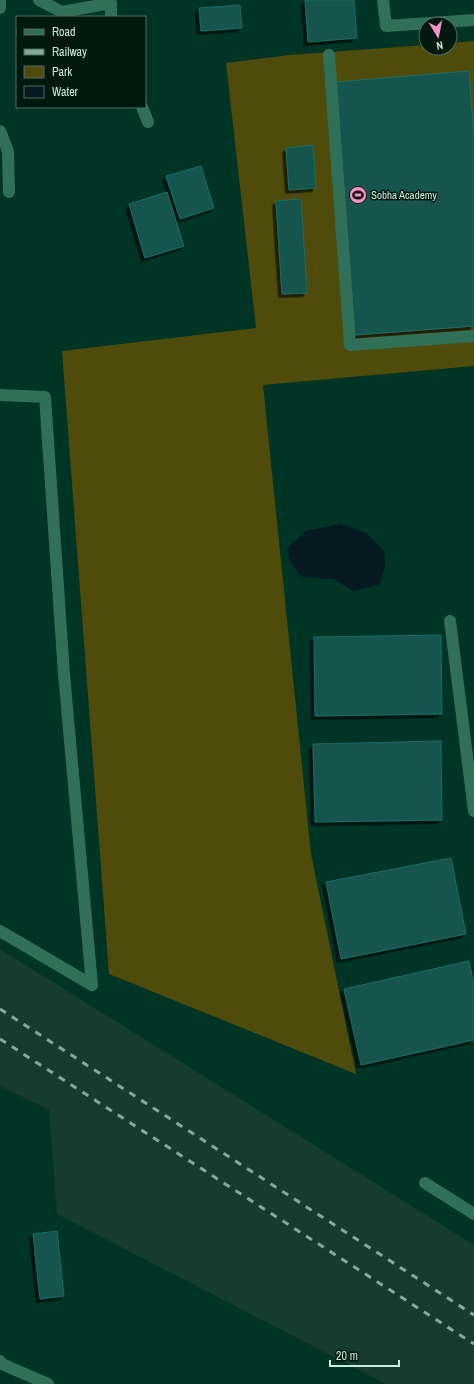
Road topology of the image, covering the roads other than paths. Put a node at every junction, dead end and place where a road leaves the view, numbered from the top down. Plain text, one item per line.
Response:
1 (0, 0) edge
2 (39, 0) edge
3 (383, 0) edge
4 (0, 8) edge
5 (111, 16) edge
6 (474, 20) edge
7 (329, 55) dead end
8 (142, 108) edge
9 (148, 122) dead end
10 (0, 131) edge
11 (9, 192) dead end
12 (474, 336) edge
13 (0, 395) edge
14 (450, 621) dead end
15 (474, 811) edge
16 (0, 931) edge
17 (425, 1183) dead end
18 (474, 1214) edge
19 (0, 1361) edge
20 (48, 1384) edge

1 - 4 street
2 - 5 street
3 - 6 street
7 - 12 street
8 - 9 street
10 - 11 street
13 - 16 street
14 - 15 street
17 - 18 street
19 - 20 street

